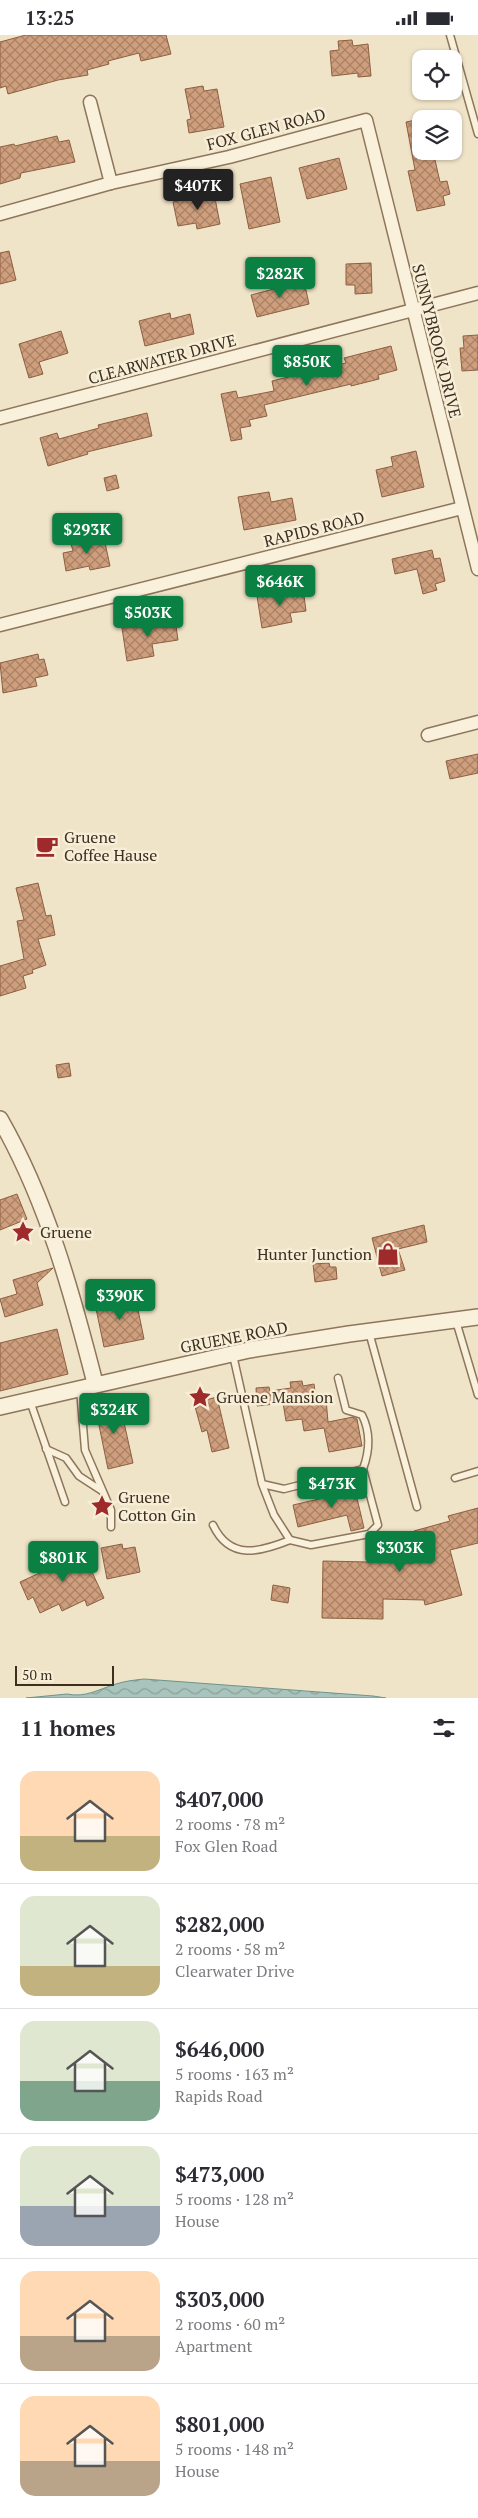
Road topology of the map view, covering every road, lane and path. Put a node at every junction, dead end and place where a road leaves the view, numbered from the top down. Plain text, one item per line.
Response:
1 (450, 35) edge
2 (90, 102) dead end
3 (366, 120) joint
4 (478, 135) edge
5 (111, 183) junction
6 (0, 214) edge
7 (478, 293) edge
8 (413, 311) junction
9 (0, 419) edge
10 (462, 508) junction
11 (478, 569) edge
12 (0, 625) edge
13 (478, 721) edge
14 (428, 735) dead end
15 (0, 1119) edge
16 (478, 1317) edge
17 (456, 1320) junction
18 (369, 1331) junction
19 (233, 1353) junction
20 (338, 1378) dead end
21 (95, 1383) junction
22 (80, 1387) junction
23 (478, 1395) edge
24 (30, 1401) junction
25 (0, 1407) edge
26 (46, 1449) junction
27 (363, 1469) junction
28 (478, 1471) edge
29 (455, 1478) dead end
30 (262, 1484) junction
31 (103, 1492) junction
32 (65, 1503) dead end
33 (418, 1507) dead end
34 (214, 1525) dead end
35 (111, 1527) dead end
36 (290, 1540) junction

1 - 4 lane
2 - 5 street
3 - 5 street, FOX GLEN ROAD
3 - 8 street, SUNNYBROOK DRIVE
5 - 6 street, FOX GLEN ROAD
7 - 8 street, CLEARWATER DRIVE
8 - 9 street, CLEARWATER DRIVE
8 - 10 street, SUNNYBROOK DRIVE
10 - 11 street, SUNNYBROOK DRIVE
10 - 12 street, RAPIDS ROAD
13 - 14 street
15 - 21 street
16 - 17 street, GRUENE ROAD
17 - 18 street, GRUENE ROAD
17 - 23 lane
18 - 19 street, GRUENE ROAD
18 - 33 lane
19 - 21 street, GRUENE ROAD
19 - 30 lane
20 - 27 lane
21 - 22 street, GRUENE ROAD
22 - 24 street, GRUENE ROAD
22 - 31 lane
24 - 25 street, GRUENE ROAD
24 - 26 lane
26 - 31 lane
26 - 32 lane
27 - 30 lane
27 - 36 lane
28 - 29 lane
30 - 36 lane
31 - 35 lane
34 - 36 lane

